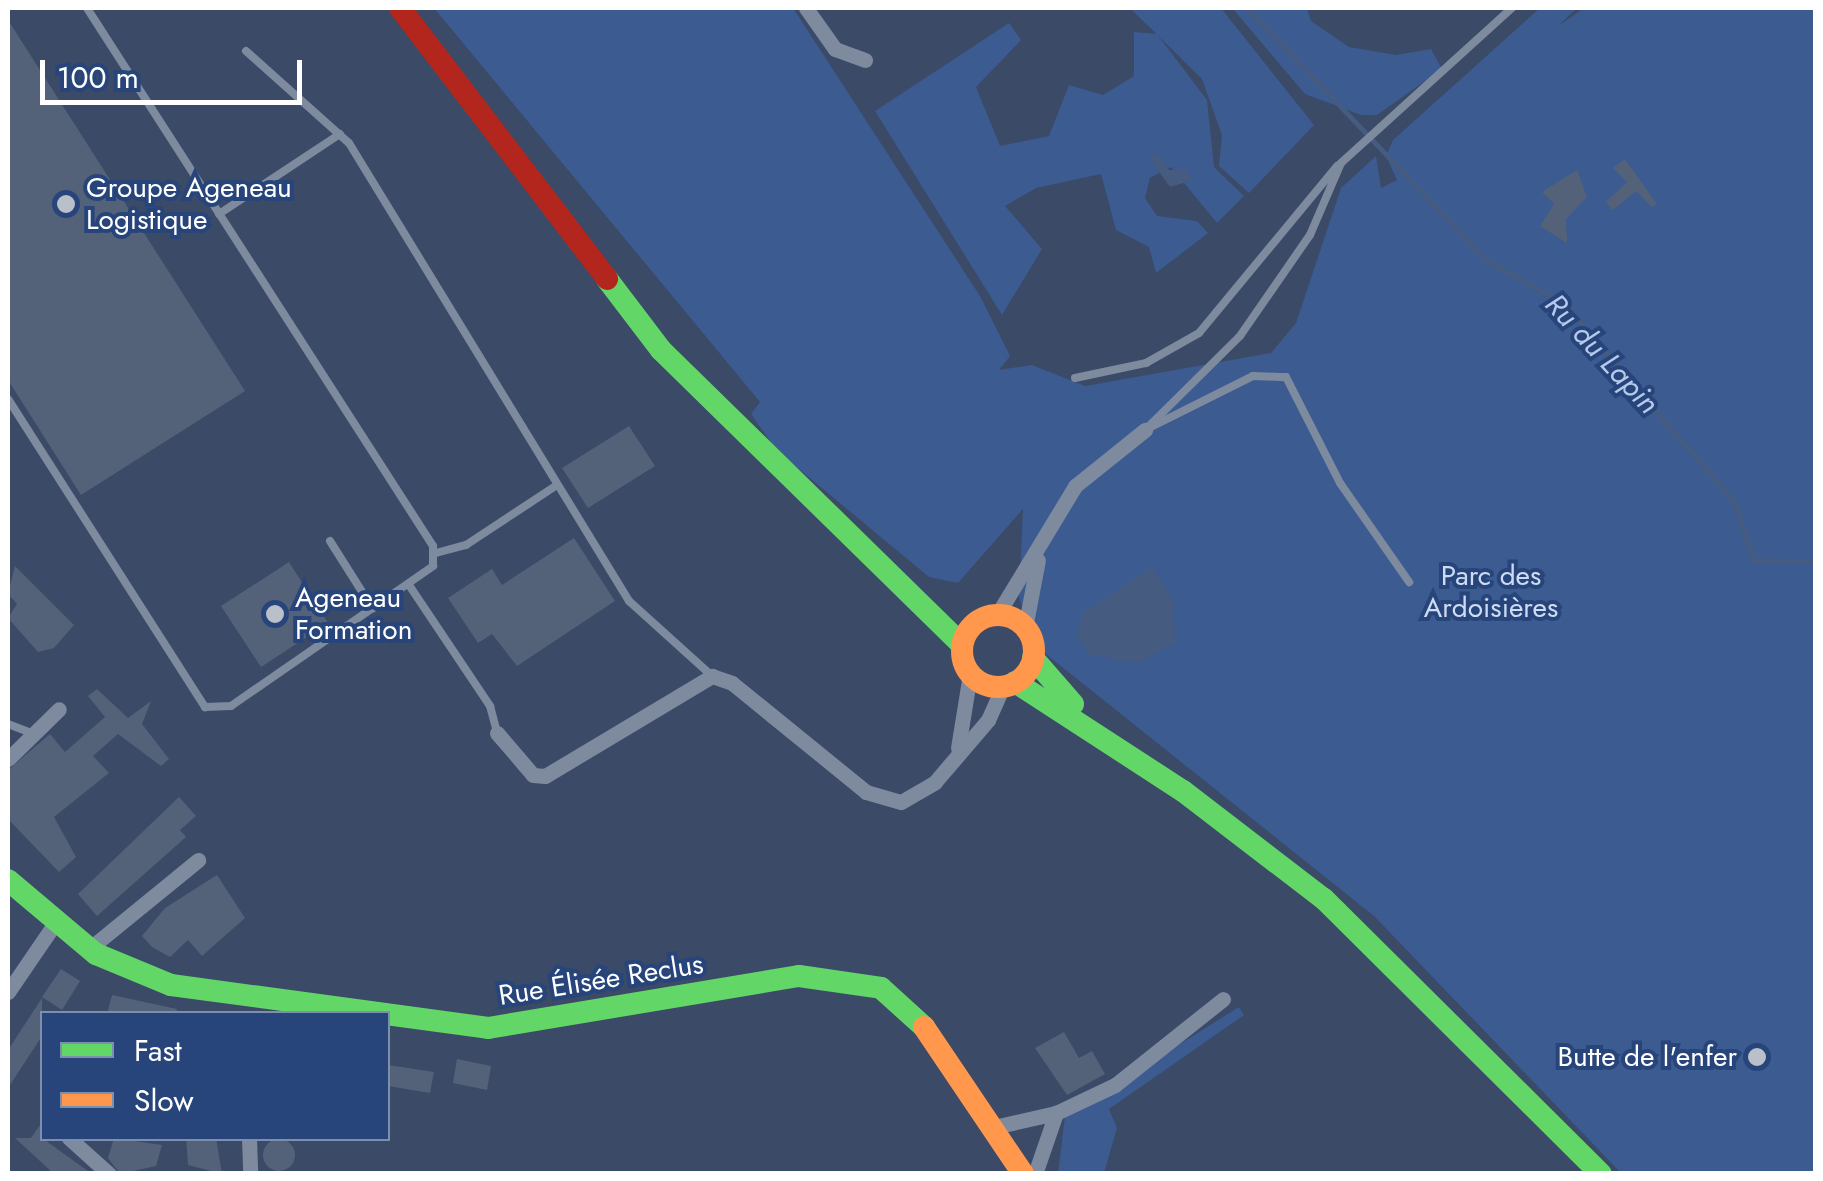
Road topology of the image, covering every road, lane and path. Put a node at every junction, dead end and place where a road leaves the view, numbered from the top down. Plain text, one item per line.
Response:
1 (87, 8) edge
2 (400, 8) edge
3 (806, 8) edge
4 (1512, 8) edge
5 (246, 52) dead end
6 (865, 60) dead end
7 (340, 134) junction
8 (1341, 164) junction
9 (219, 214) junction
10 (1074, 378) dead end
11 (8, 399) edge
12 (1145, 430) junction
13 (557, 485) junction
14 (330, 540) dead end
15 (1041, 546) junction
16 (436, 553) junction
17 (892, 572) junction
18 (1409, 582) dead end
19 (409, 585) junction
20 (373, 609) junction
21 (989, 617) junction
22 (1025, 628) junction
23 (962, 645) junction
24 (1033, 658) junction
25 (970, 674) junction
26 (712, 676) junction
27 (1009, 684) junction
28 (60, 708) dead end
29 (8, 724) edge
30 (31, 734) junction
31 (497, 734) joint
32 (1115, 744) junction
33 (955, 756) junction
34 (8, 759) edge
35 (198, 860) dead end
36 (8, 880) edge
37 (55, 923) junction
38 (89, 948) junction
39 (8, 992) edge
40 (1223, 999) dead end
41 (252, 1003) edge
42 (328, 1011) edge
43 (390, 1018) edge
44 (1056, 1113) junction
45 (994, 1127) junction
46 (72, 1141) edge
47 (250, 1141) edge
48 (109, 1174) edge
49 (250, 1174) edge
50 (1023, 1174) edge
51 (1035, 1174) edge
52 (1600, 1174) edge

1 - 9 lane
2 - 17 main road
3 - 6 street
4 - 8 lane
5 - 7 lane
7 - 9 lane
7 - 13 lane
8 - 10 lane
8 - 12 lane
9 - 16 lane
11 - 20 lane
12 - 15 street
12 - 18 lane
13 - 16 lane
13 - 26 lane
14 - 20 lane
15 - 21 street
15 - 22 street
16 - 19 lane
17 - 21 main road
17 - 23 main road
19 - 20 lane
19 - 31 lane
21 - 22 main road
21 - 23 main road
22 - 24 main road
23 - 25 main road
24 - 27 main road
24 - 32 main road
25 - 27 main road
25 - 33 street
26 - 31 street
26 - 33 street
27 - 32 main road
27 - 33 street
28 - 30 street
29 - 30 lane
30 - 34 street
32 - 52 main road
35 - 38 street
36 - 37 main road, Rue Élisée Reclus
37 - 38 main road, Rue Élisée Reclus
37 - 39 street
38 - 41 main road, Rue Élisée Reclus
40 - 44 street
41 - 42 main road, Rue Élisée Reclus
43 - 45 main road, Rue Élisée Reclus
44 - 45 street
44 - 51 street
45 - 50 main road, Rue Élisée Reclus
46 - 48 street
47 - 49 street

